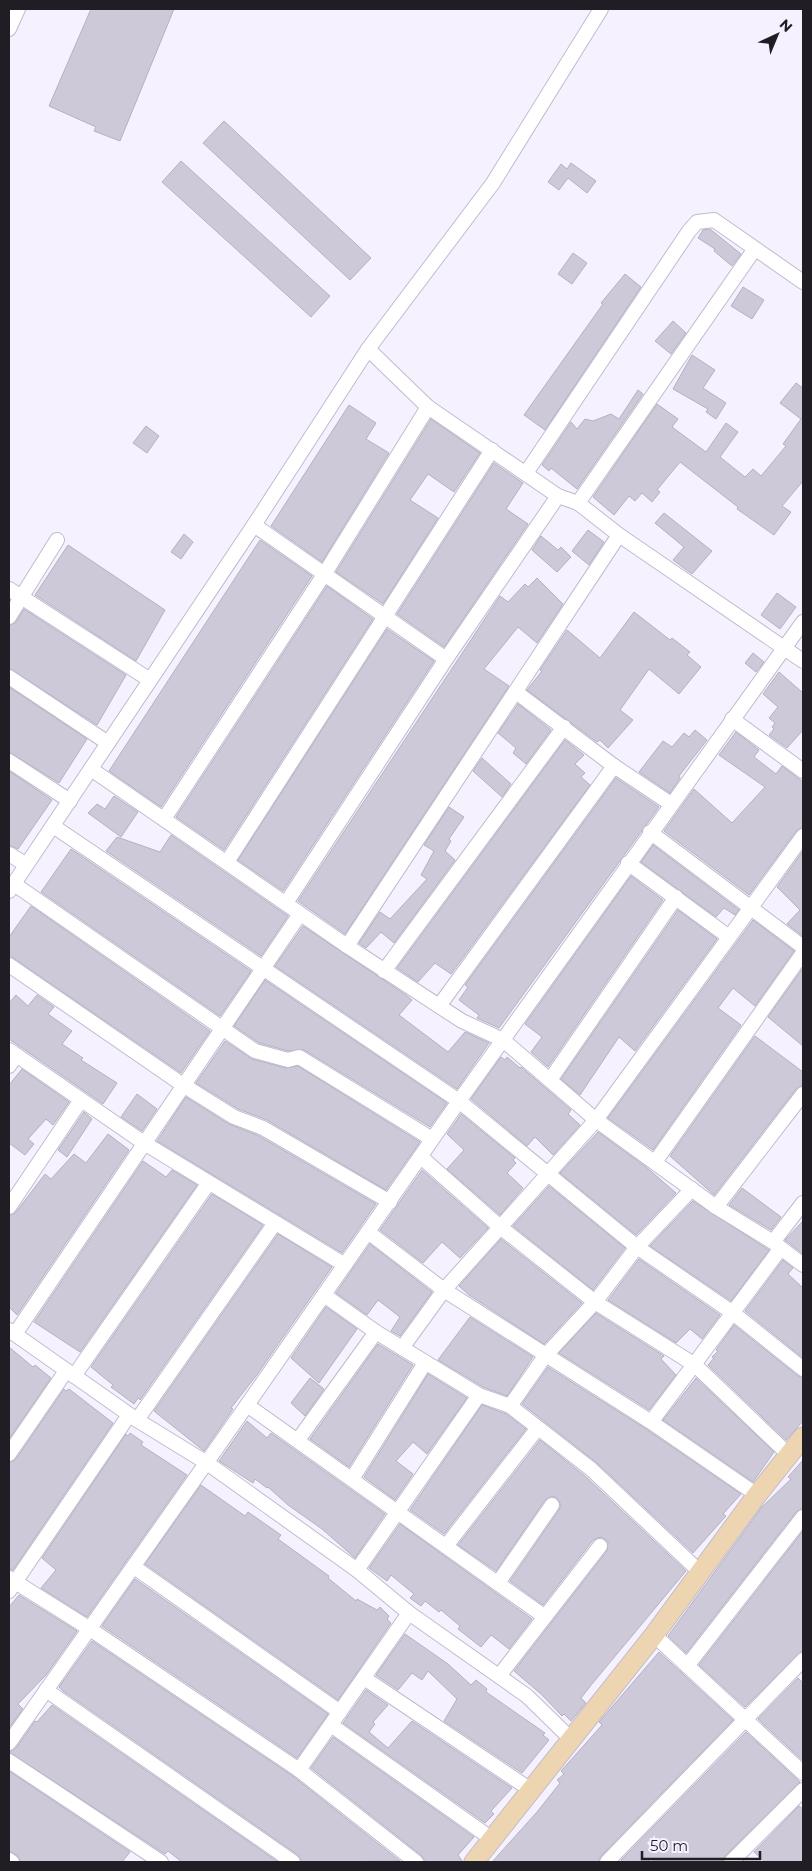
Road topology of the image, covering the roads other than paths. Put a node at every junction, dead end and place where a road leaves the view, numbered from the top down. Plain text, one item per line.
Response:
1 (18, 9) edge
2 (601, 9) edge
3 (9, 29) edge
4 (754, 250) junction
5 (803, 282) edge
6 (368, 349) junction
7 (428, 407) junction
8 (492, 450) junction
9 (526, 473) junction
10 (558, 496) junction
11 (578, 503) junction
12 (254, 525) junction
13 (619, 535) junction
14 (57, 540) dead end
15 (325, 572) junction
16 (9, 588) edge
17 (22, 597) junction
18 (385, 614) junction
19 (9, 617) edge
20 (803, 622) edge
21 (784, 649) junction
22 (446, 659) junction
23 (803, 661) edge
24 (9, 677) edge
25 (150, 680) junction
26 (516, 692) junction
27 (732, 719) junction
28 (564, 727) junction
29 (108, 743) junction
30 (9, 761) edge
31 (614, 766) junction
32 (91, 769) junction
33 (803, 771) edge
34 (70, 801) junction
35 (671, 804) junction
36 (164, 818) junction
37 (53, 826) junction
38 (650, 832) junction
39 (803, 836) edge
40 (9, 854) edge
41 (227, 862) junction
42 (628, 863) junction
43 (25, 864) junction
44 (11, 887) edge
45 (676, 897) junction
46 (286, 903) junction
47 (751, 907) junction
48 (300, 914) junction
49 (729, 936) junction
50 (347, 946) junction
51 (803, 947) edge
52 (803, 954) edge
53 (9, 965) edge
54 (262, 968) junction
55 (384, 971) junction
56 (439, 1006) junction
57 (222, 1027) junction
58 (503, 1040) junction
59 (11, 1057) edge
60 (550, 1080) junction
61 (183, 1085) junction
62 (803, 1094) edge
63 (81, 1100) junction
64 (459, 1101) junction
65 (596, 1120) junction
66 (432, 1139) junction
67 (144, 1143) junction
68 (421, 1158) junction
69 (655, 1162) junction
70 (546, 1175) junction
71 (208, 1184) junction
72 (692, 1189) junction
73 (390, 1202) junction
74 (803, 1203) edge
75 (9, 1207) edge
76 (716, 1208) junction
77 (275, 1223) junction
78 (500, 1226) junction
79 (368, 1232) junction
80 (777, 1245) junction
81 (637, 1247) junction
82 (803, 1264) edge
83 (344, 1265) junction
84 (444, 1290) junction
85 (324, 1295) junction
86 (595, 1302) junction
87 (733, 1313) junction
88 (12, 1332) edge
89 (376, 1332) junction
90 (402, 1348) junction
91 (545, 1356) junction
92 (425, 1363) junction
93 (695, 1365) junction
94 (803, 1369) edge
95 (70, 1373) junction
96 (479, 1395) junction
97 (248, 1405) junction
98 (510, 1406) junction
99 (133, 1418) junction
100 (651, 1422) junction
101 (537, 1429) junction
102 (803, 1437) edge
103 (298, 1440) junction
104 (9, 1454) edge
105 (789, 1455) junction
106 (206, 1463) junction
107 (352, 1479) junction
108 (757, 1495) junction
109 (552, 1505) dead end
110 (397, 1512) junction
111 (803, 1517) edge
112 (446, 1546) junction
113 (600, 1546) dead end
114 (134, 1567) junction
115 (357, 1570) junction
116 (700, 1572) junction
117 (498, 1583) junction
118 (11, 1584) edge
119 (409, 1613) junction
120 (546, 1617) junction
121 (90, 1629) junction
122 (654, 1635) junction
123 (803, 1660) edge
124 (686, 1666) junction
125 (499, 1676) junction
126 (364, 1678) junction
127 (46, 1690) junction
128 (340, 1712) junction
129 (745, 1721) junction
130 (331, 1725) junction
131 (571, 1739) junction
132 (9, 1743) edge
133 (9, 1761) edge
134 (299, 1770) junction
135 (803, 1773) edge
136 (531, 1790) junction
137 (803, 1790) edge
138 (492, 1839) junction
139 (9, 1860) edge
140 (12, 1862) edge
141 (160, 1862) edge
142 (293, 1862) edge
143 (416, 1862) edge
144 (474, 1862) edge
145 (606, 1862) edge
146 (731, 1862) edge

1 - 3 street
2 - 6 street
4 - 5 street
4 - 9 street
4 - 11 street
6 - 7 street
6 - 12 street
7 - 8 street
7 - 15 street
8 - 9 street
8 - 18 street
9 - 10 street
10 - 11 street
10 - 22 street
11 - 13 street
12 - 15 street
12 - 25 street
13 - 21 street
13 - 26 street
14 - 17 street
15 - 18 street
15 - 36 street
16 - 17 street
17 - 19 street
17 - 25 street
18 - 22 street
18 - 41 street
20 - 21 street
21 - 23 street
21 - 27 street
22 - 46 street
24 - 29 street
25 - 29 street
26 - 28 street
26 - 50 street
27 - 33 street
27 - 35 street
28 - 31 street
28 - 55 street
29 - 32 street
30 - 34 street
31 - 35 street
31 - 56 street
32 - 34 street
32 - 36 street
34 - 37 street
35 - 38 street
36 - 41 street
37 - 43 street
37 - 54 street
38 - 42 street
38 - 47 street
39 - 47 street
40 - 43 street
41 - 46 street
42 - 45 street
42 - 58 street
43 - 44 street
44 - 57 street
45 - 49 street
45 - 60 street
46 - 48 street
47 - 49 street
47 - 51 street
48 - 50 street
48 - 54 street
49 - 65 street
50 - 55 street
52 - 69 street
53 - 61 street
54 - 57 street
54 - 64 street
55 - 56 street
56 - 58 street
57 - 61 street
57 - 66 street
58 - 60 street
58 - 64 street
59 - 63 street
60 - 65 street
61 - 67 street
61 - 73 street
62 - 76 street
63 - 67 street
63 - 75 street
64 - 66 street
64 - 70 street
65 - 69 street
65 - 70 street
66 - 68 street
67 - 71 street
67 - 88 street
68 - 73 street
68 - 78 street
69 - 72 street
70 - 78 street
70 - 81 street
71 - 77 street
71 - 95 street
72 - 76 street
72 - 81 street
73 - 79 street
74 - 80 street
76 - 80 street
77 - 83 street
77 - 99 street
78 - 84 street
78 - 86 street
79 - 83 street
79 - 84 street
80 - 82 street
80 - 87 street
81 - 86 street
81 - 87 street
83 - 85 street
84 - 90 street
84 - 91 street
85 - 89 street
85 - 97 street
86 - 91 street
86 - 93 street
87 - 93 street
87 - 94 street
88 - 95 street
89 - 90 street
89 - 103 street
90 - 92 street
91 - 98 street
91 - 100 street
92 - 96 street
92 - 107 street
93 - 100 street
93 - 105 street
95 - 99 street
95 - 104 street
96 - 98 street
96 - 110 street
97 - 103 street
97 - 106 street
98 - 101 street
99 - 106 street
99 - 118 street
100 - 108 street
101 - 112 street
101 - 116 street
102 - 105 street
103 - 107 street
105 - 108 street
106 - 114 street
106 - 115 street
107 - 110 street
108 - 116 street
109 - 117 street
110 - 112 street
110 - 115 street
111 - 124 street
112 - 117 street
113 - 120 street
114 - 121 street
114 - 128 street
115 - 119 street
116 - 122 street
117 - 120 street
118 - 121 street
119 - 125 street
119 - 126 street
120 - 125 street
121 - 127 street
121 - 134 street
122 - 124 street
122 - 131 street
123 - 129 street
124 - 129 street
125 - 131 street
126 - 128 street
126 - 136 street
127 - 132 street
127 - 142 street
128 - 130 street
129 - 135 street
129 - 145 street
130 - 134 street
130 - 138 street
131 - 136 street
133 - 141 street
134 - 143 street
136 - 138 street
137 - 146 street
138 - 144 street
139 - 140 street

